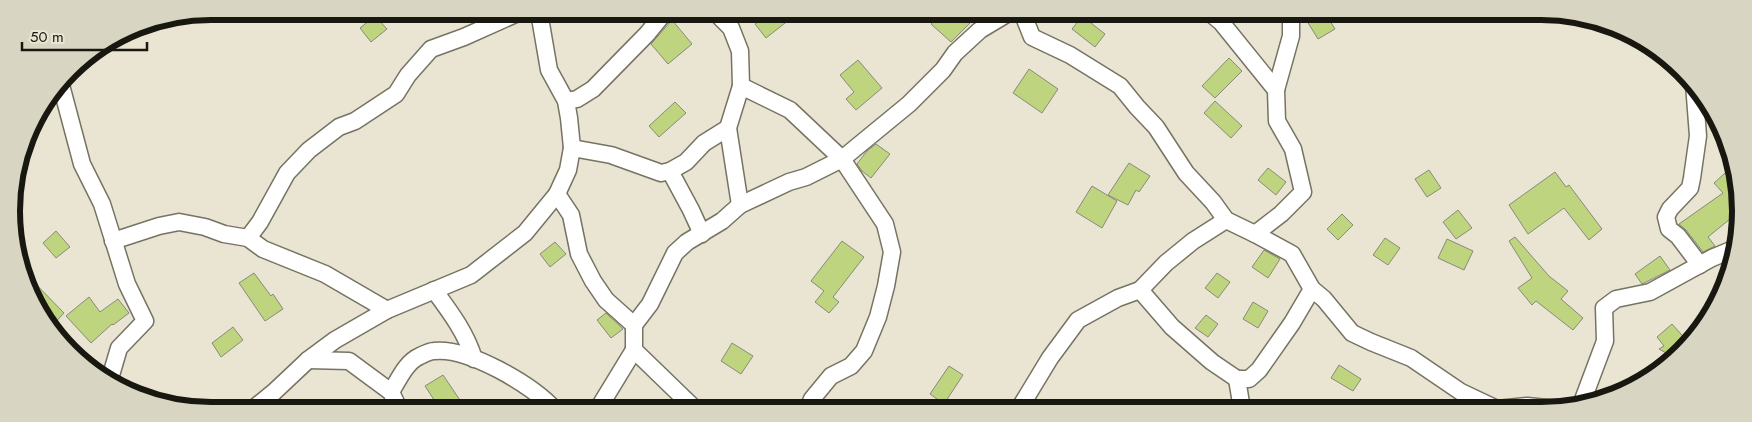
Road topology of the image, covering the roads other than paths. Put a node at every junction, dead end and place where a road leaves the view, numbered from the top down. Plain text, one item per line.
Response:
1 (502, 20) edge
2 (541, 20) edge
3 (658, 20) edge
4 (723, 20) edge
5 (997, 20) edge
6 (1025, 20) edge
7 (1219, 20) edge
8 (1291, 20) edge
9 (741, 86) junction
10 (1276, 90) junction
11 (62, 91) edge
12 (1695, 98) edge
13 (566, 101) junction
14 (728, 128) junction
15 (572, 148) junction
16 (842, 159) junction
17 (670, 171) junction
18 (557, 194) junction
19 (740, 205) junction
20 (1226, 220) junction
21 (702, 234) junction
22 (1255, 234) junction
23 (248, 238) junction
24 (113, 241) junction
25 (1727, 252) edge
26 (1700, 265) junction
27 (1312, 289) junction
28 (434, 290) junction
29 (1140, 290) junction
30 (387, 310) junction
31 (634, 325) junction
32 (634, 350) junction
33 (474, 359) junction
34 (308, 360) junction
35 (111, 374) edge
36 (1236, 379) junction
37 (391, 392) junction
38 (1584, 396) edge
39 (262, 402) edge
40 (395, 402) edge
41 (548, 402) edge
42 (602, 402) edge
43 (688, 402) edge
44 (811, 402) edge
45 (1023, 402) edge
46 (1241, 402) edge
47 (1482, 402) edge

1 - 23 street
2 - 13 street
3 - 13 street
4 - 9 street
5 - 16 street
6 - 20 street
7 - 10 street
8 - 10 street
9 - 14 street
9 - 16 street
10 - 22 street
11 - 24 street
12 - 26 street
13 - 15 street
14 - 17 street
14 - 19 street
15 - 17 street
15 - 18 street
16 - 19 street
16 - 44 street
17 - 21 street
18 - 28 street
18 - 31 street
19 - 21 street
20 - 22 street
20 - 29 street
21 - 31 street
22 - 27 street
23 - 24 street
23 - 30 street
24 - 35 street
25 - 26 street
26 - 38 street
27 - 36 street
27 - 47 street
28 - 30 street
28 - 33 street
29 - 36 street
29 - 45 street
30 - 34 street
31 - 32 street
32 - 42 street
32 - 43 street
33 - 37 street
33 - 41 street
34 - 37 street
34 - 39 street
36 - 46 street
37 - 40 street

